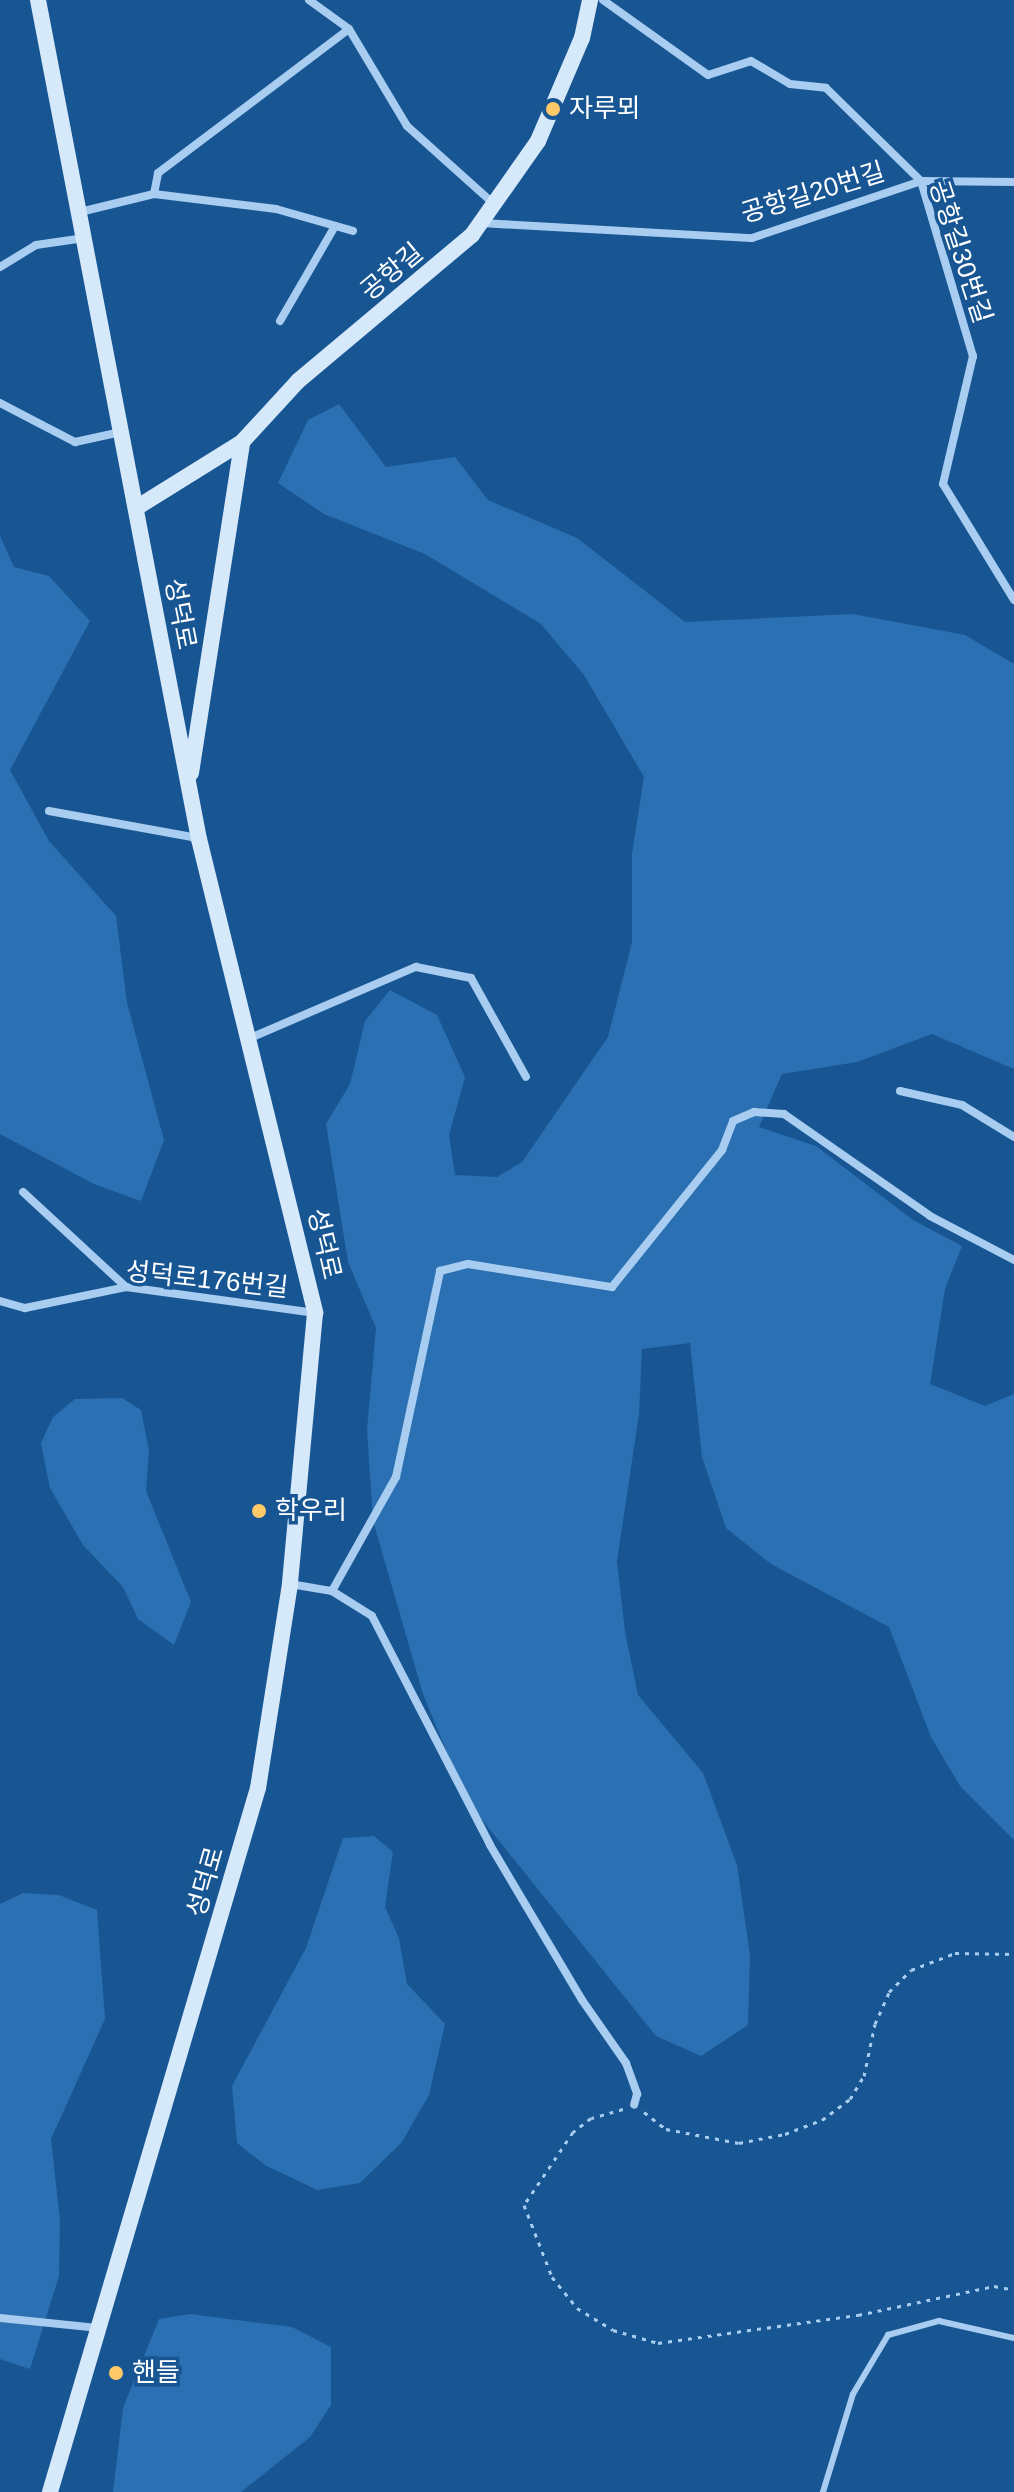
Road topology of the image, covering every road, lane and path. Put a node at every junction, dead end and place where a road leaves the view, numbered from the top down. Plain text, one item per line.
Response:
1 (38, 0) edge
2 (309, 0) edge
3 (590, 0) edge
4 (603, 0) edge
5 (349, 29) junction
6 (921, 181) junction
7 (1014, 182) edge
8 (154, 194) junction
9 (494, 204) junction
10 (80, 212) junction
11 (480, 223) junction
12 (335, 226) junction
13 (353, 231) dead end
14 (85, 238) junction
15 (0, 267) edge
16 (280, 321) dead end
17 (0, 403) edge
18 (122, 432) junction
19 (242, 442) junction
20 (136, 508) junction
21 (1014, 600) edge
22 (189, 786) junction
23 (49, 811) dead end
24 (199, 839) junction
25 (250, 1038) junction
26 (526, 1077) dead end
27 (900, 1091) dead end
28 (1014, 1137) edge
29 (23, 1192) dead end
30 (1014, 1260) edge
31 (126, 1287) junction
32 (0, 1301) edge
33 (315, 1313) junction
34 (290, 1584) junction
35 (332, 1591) junction
36 (1014, 1954) edge
37 (634, 2105) junction
38 (1014, 2290) edge
39 (0, 2318) edge
40 (100, 2328) junction
41 (1014, 2338) edge
42 (50, 2492) edge
43 (823, 2492) edge

1 - 10 street, 성덕로
2 - 5 street
3 - 9 street, 공항길
4 - 6 street, 공항길30번길
5 - 8 street
5 - 9 street
6 - 7 street, 공항길20번길
6 - 11 street, 공항길20번길
6 - 21 street, 공항길30번길
8 - 10 street
8 - 12 street
9 - 11 street, 공항길
10 - 14 street, 성덕로
11 - 19 street, 공항길
12 - 13 street
12 - 16 street
14 - 15 street
14 - 18 street, 성덕로
17 - 18 street
18 - 20 street, 성덕로
19 - 20 street, 공항길
19 - 22 street
20 - 22 street, 성덕로
22 - 24 street, 성덕로
23 - 24 street
24 - 25 street, 성덕로
25 - 26 street
25 - 33 street, 성덕로
27 - 28 street
29 - 31 street
30 - 35 street
31 - 32 street, 성덕로176번길
31 - 33 street, 성덕로176번길
33 - 34 street, 성덕로
34 - 35 street
34 - 40 street, 성덕로
35 - 37 street
36 - 37 path
37 - 38 path
39 - 40 street
40 - 42 street, 성덕로
41 - 43 lane

